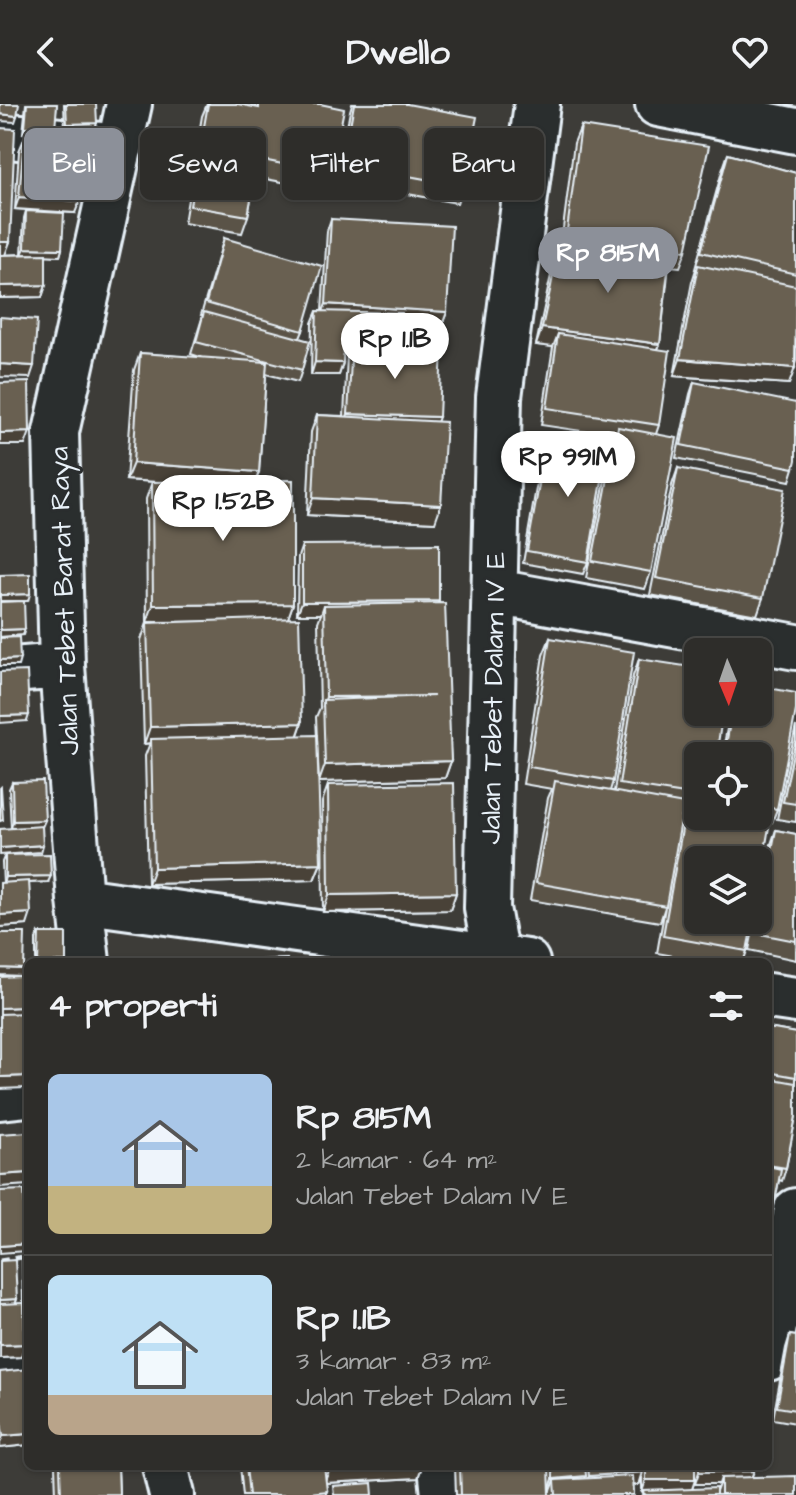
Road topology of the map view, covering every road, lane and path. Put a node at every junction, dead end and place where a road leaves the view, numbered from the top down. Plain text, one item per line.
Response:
1 (129, 104) edge
2 (537, 104) edge
3 (658, 104) edge
4 (124, 128) edge
5 (796, 131) edge
6 (0, 135) edge
7 (24, 137) edge
8 (108, 200) edge
9 (495, 592) junction
10 (796, 647) edge
11 (62, 666) junction
12 (0, 671) edge
13 (80, 900) junction
14 (424, 955) edge
15 (87, 958) edge
16 (477, 958) edge
17 (511, 958) edge
18 (772, 997) edge
19 (796, 1000) edge
20 (24, 1094) edge
21 (0, 1097) edge
22 (796, 1211) edge
23 (24, 1257) edge
24 (0, 1261) edge
25 (772, 1337) edge
26 (24, 1363) edge
27 (0, 1366) edge
28 (166, 1470) edge
29 (441, 1470) edge
30 (172, 1495) edge
31 (444, 1495) edge

1 - 4 street, Jalan Tebet Barat Raya
2 - 9 street, Jalan Tebet Dalam IV E
3 - 5 street
6 - 7 street
8 - 11 street, Jalan Tebet Barat Raya
9 - 10 street
9 - 17 street, Jalan Tebet Dalam IV E
11 - 12 street
11 - 13 street, Jalan Tebet Barat Raya
13 - 14 street
13 - 15 street, Jalan Tebet Barat Raya
14 - 16 street
18 - 19 street
20 - 21 street
22 - 25 street
23 - 24 path
26 - 27 street
28 - 30 street
29 - 31 street

